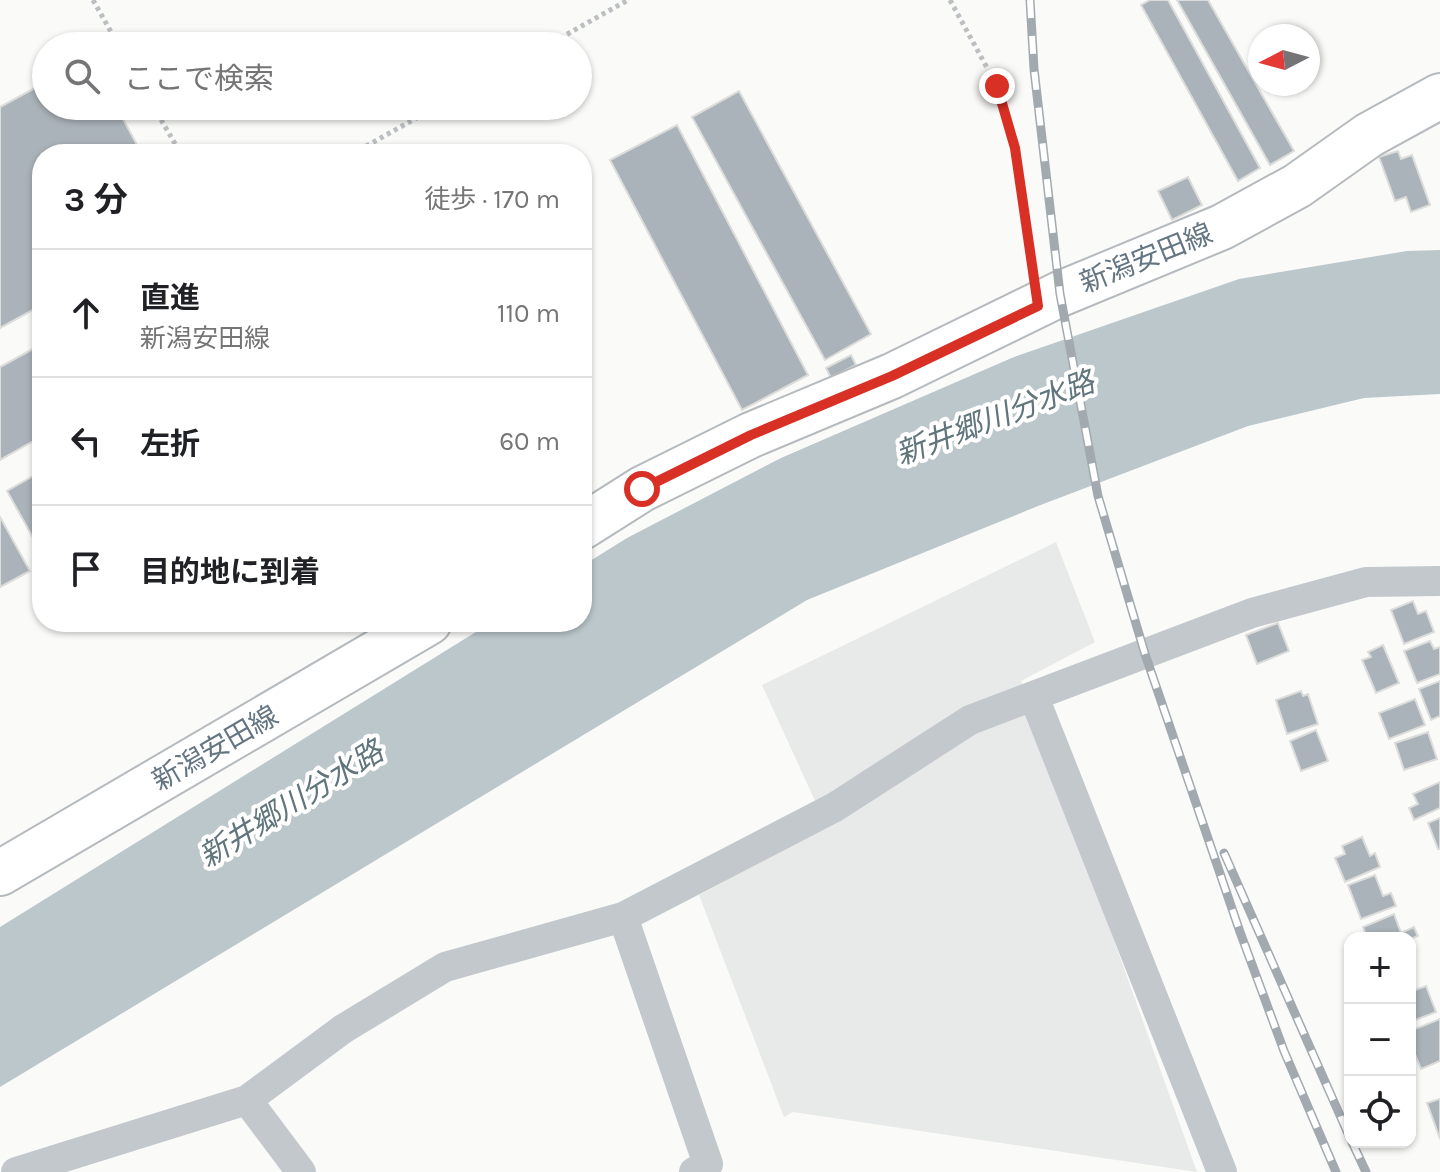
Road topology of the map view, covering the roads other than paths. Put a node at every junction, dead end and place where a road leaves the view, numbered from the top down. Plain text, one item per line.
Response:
1 (1440, 96) edge
2 (592, 521) edge
3 (1440, 581) edge
4 (412, 632) edge
5 (1034, 697) junction
6 (0, 873) edge
7 (623, 917) junction
8 (247, 1100) junction
9 (59, 1165) edge
10 (704, 1169) edge
11 (16, 1172) edge
12 (301, 1172) edge
13 (1222, 1172) edge

1 - 2 main road, 新潟安田線
3 - 5 street
4 - 6 main road, 新潟安田線
5 - 7 street
5 - 13 street
7 - 8 street
7 - 10 street
8 - 9 street
8 - 12 street
9 - 11 street

